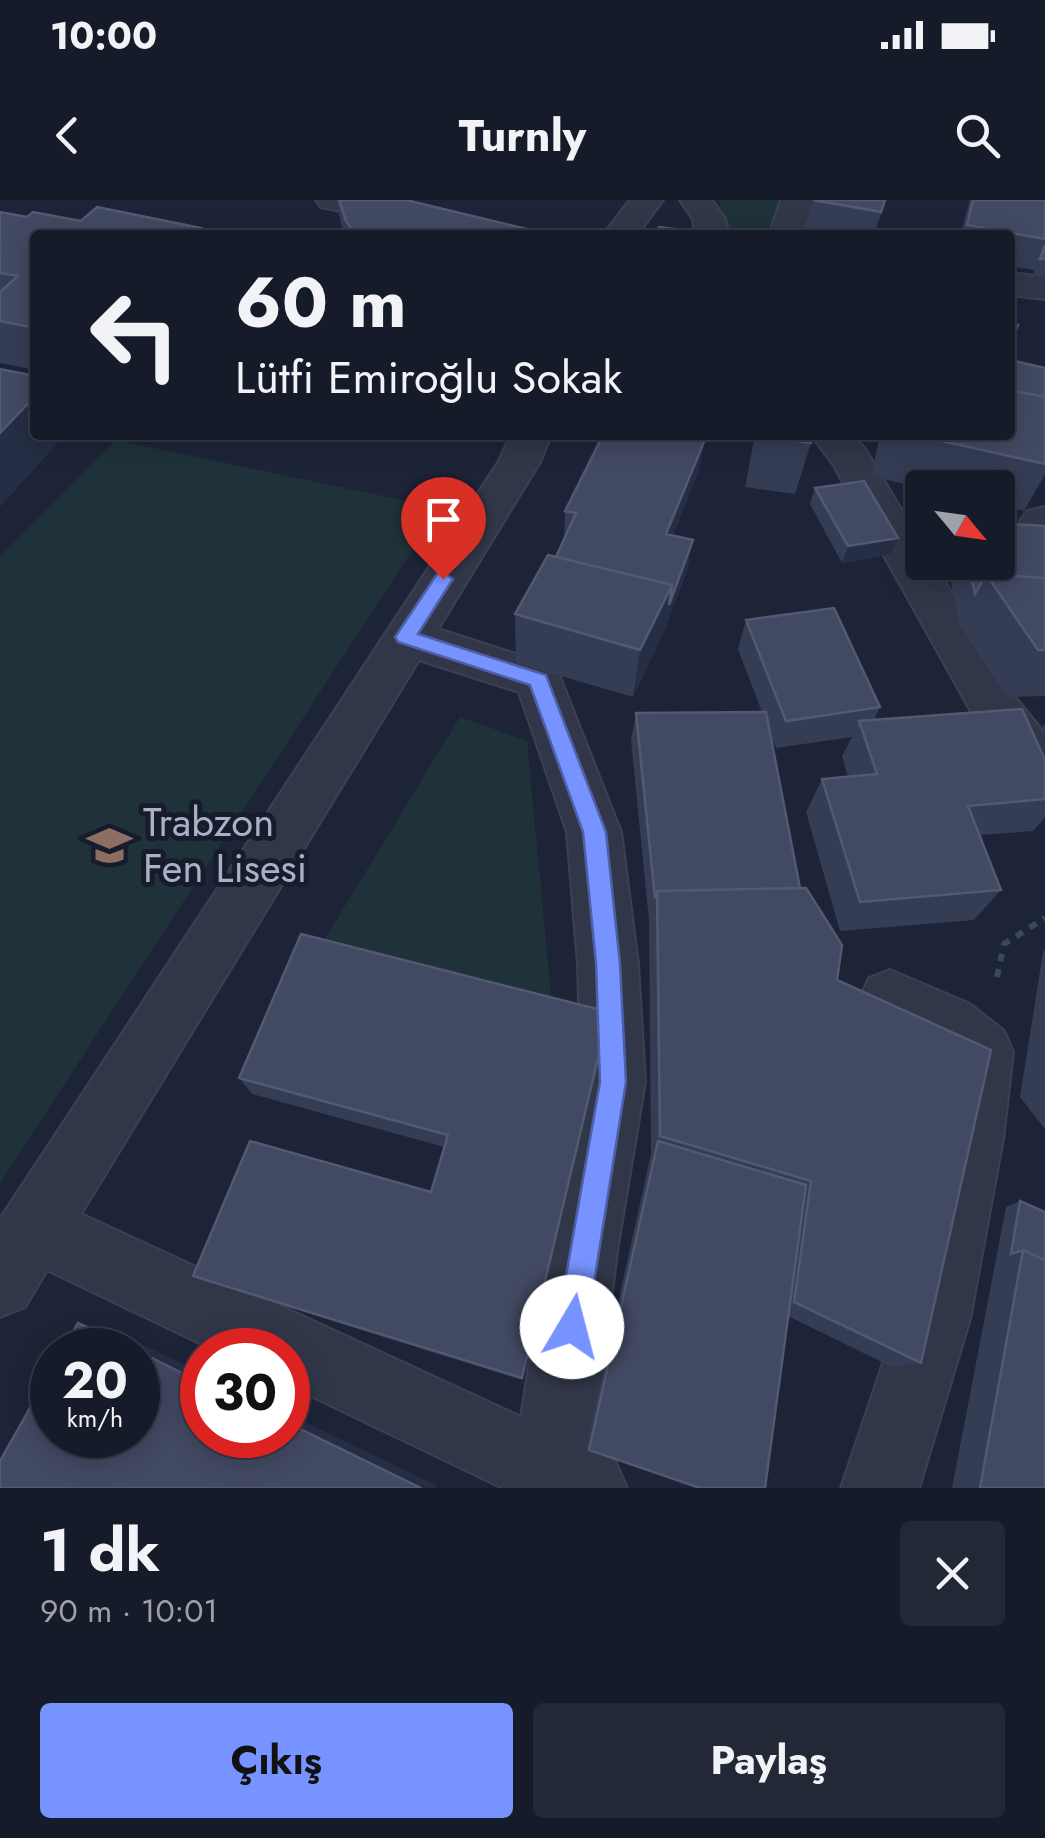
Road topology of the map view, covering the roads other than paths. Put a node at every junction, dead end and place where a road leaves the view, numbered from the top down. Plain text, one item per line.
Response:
1 (332, 200) edge
2 (647, 200) edge
3 (696, 200) edge
4 (797, 200) edge
5 (476, 230) edge
6 (624, 230) edge
7 (711, 230) edge
8 (788, 230) edge
9 (1015, 285) edge
10 (1045, 288) edge
11 (528, 440) edge
12 (836, 440) edge
13 (1044, 525) edge
14 (905, 528) edge
15 (1015, 529) edge
16 (931, 580) edge
17 (405, 637) junction
18 (1045, 772) edge
19 (890, 998) dead end
20 (17, 1255) edge
21 (567, 1480) edge
22 (880, 1488) edge

1 - 5 street
2 - 6 street
3 - 7 street
4 - 8 street
9 - 10 street
11 - 17 street
12 - 14 street
13 - 15 street
16 - 18 street
17 - 20 street
17 - 21 street
19 - 22 street
20 - 21 street

